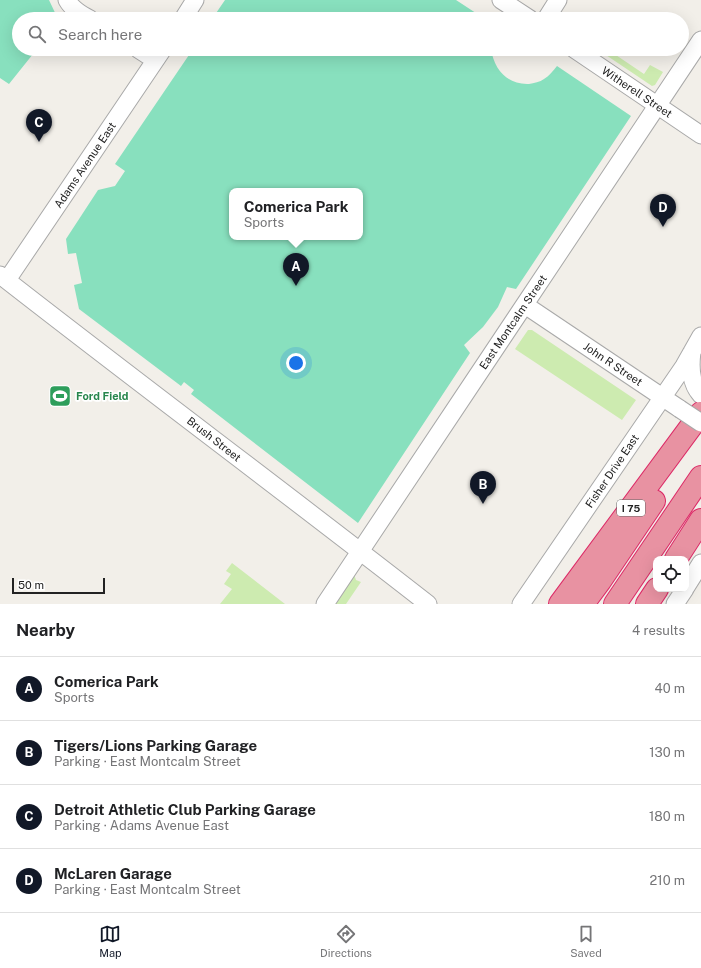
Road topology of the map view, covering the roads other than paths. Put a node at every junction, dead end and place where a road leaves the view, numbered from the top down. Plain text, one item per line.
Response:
1 (67, 0) edge
2 (195, 0) edge
3 (501, 0) edge
4 (558, 0) edge
5 (80, 12) edge
6 (187, 12) edge
7 (519, 12) edge
8 (550, 12) edge
9 (701, 40) edge
10 (158, 56) edge
11 (584, 56) edge
12 (657, 106) junction
13 (701, 135) edge
14 (4, 278) edge
15 (525, 305) junction
16 (701, 336) edge
17 (692, 352) junction
18 (698, 391) edge
19 (663, 397) junction
20 (691, 411) edge
21 (701, 423) edge
22 (701, 477) edge
23 (701, 520) edge
24 (360, 551) junction
25 (678, 556) edge
26 (701, 563) edge
27 (689, 582) edge
28 (655, 592) edge
29 (683, 592) edge
30 (325, 604) edge
31 (428, 604) edge
32 (521, 604) edge
33 (560, 604) edge
34 (583, 604) edge
35 (615, 604) edge
36 (648, 604) edge
37 (676, 604) edge

1 - 5 street
2 - 6 street
3 - 7 street
4 - 8 street
9 - 12 street, East Montcalm Street
10 - 14 street, Adams Avenue East
11 - 12 street, Witherell Street
12 - 13 street, Witherell Street
12 - 15 street, East Montcalm Street
14 - 24 street, Brush Street
15 - 19 street, John R Street
15 - 24 street, East Montcalm Street
16 - 17 street, Fisher Drive East
17 - 18 street
17 - 19 street, Fisher Drive East
19 - 20 street, John R Street
19 - 32 street, Fisher Drive East
20 - 21 street, John R Street, bridge
20 - 33 highway, I 75
21 - 34 highway
22 - 35 highway
23 - 25 highway
24 - 30 street, East Montcalm Street
24 - 31 street, Brush Street
26 - 27 street
28 - 36 highway
29 - 37 street

